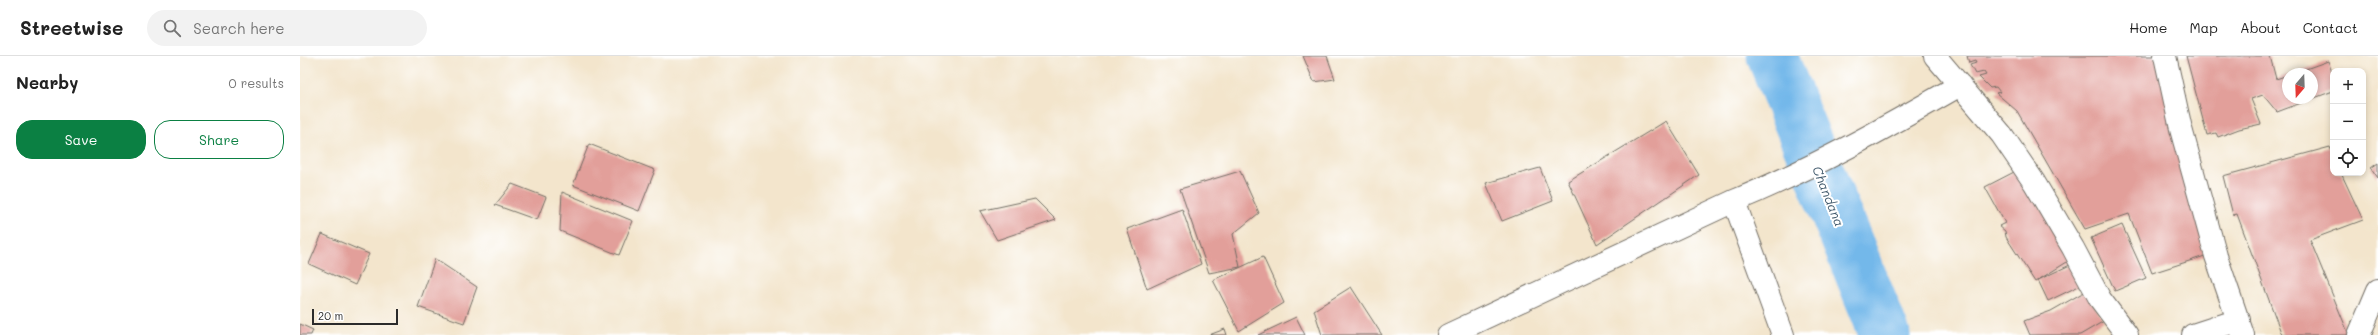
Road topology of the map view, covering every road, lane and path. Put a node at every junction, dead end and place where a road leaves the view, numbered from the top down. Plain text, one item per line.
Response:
1 (1935, 56) edge
2 (2165, 56) edge
3 (1960, 86) junction
4 (1734, 201) junction
5 (2378, 290) edge
6 (2241, 328) edge
7 (1448, 335) edge
8 (1783, 335) edge
9 (2127, 335) edge
10 (2193, 335) edge
11 (2359, 335) edge

1 - 3 street
2 - 6 street
3 - 4 street
3 - 9 street
4 - 7 street
4 - 8 street
5 - 11 street
6 - 10 street

